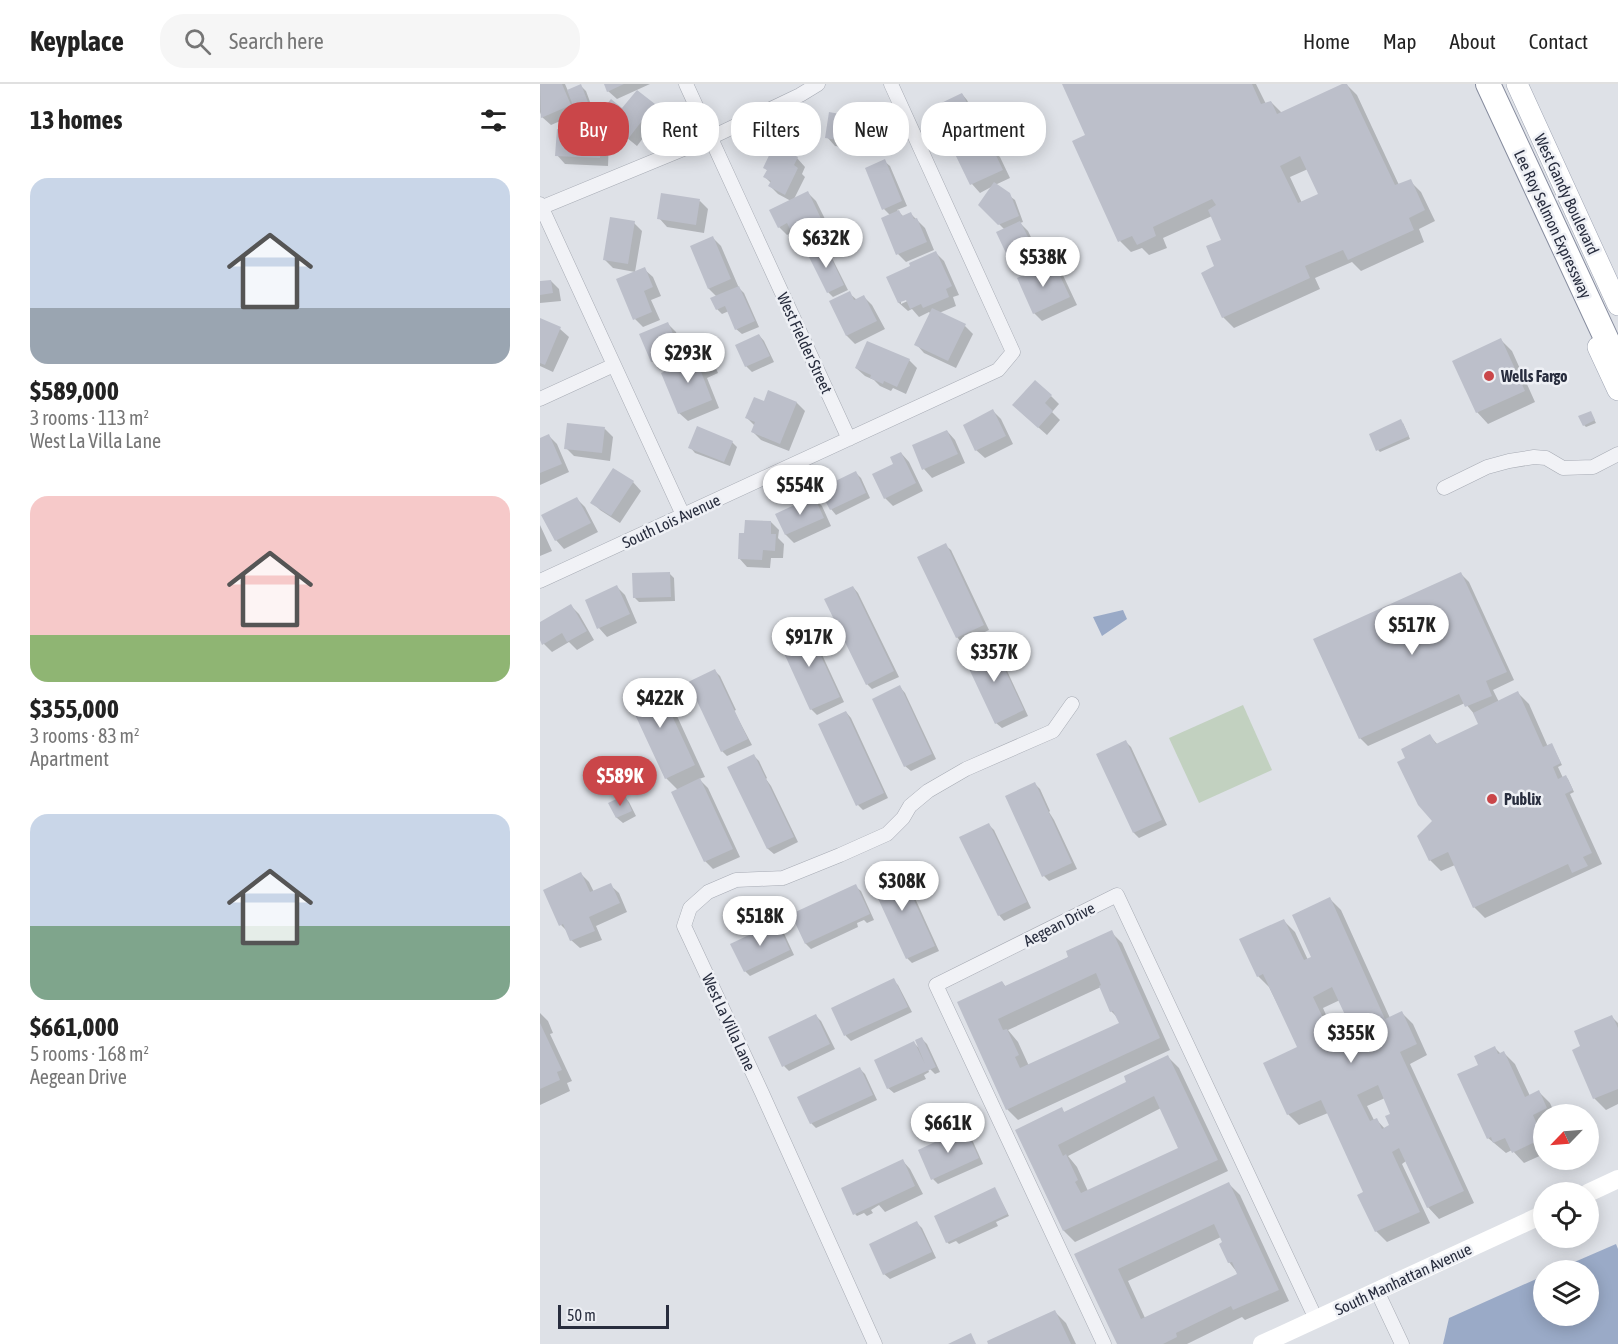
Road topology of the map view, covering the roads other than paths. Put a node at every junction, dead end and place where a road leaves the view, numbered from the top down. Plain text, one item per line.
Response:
1 (686, 84) edge
2 (818, 84) edge
3 (891, 84) edge
4 (1477, 84) edge
5 (1487, 84) edge
6 (1505, 84) edge
7 (1517, 84) edge
8 (694, 102) edge
9 (719, 134) edge
10 (666, 156) edge
11 (718, 156) edge
12 (540, 207) edge
13 (1618, 304) edge
14 (1618, 327) edge
15 (1618, 364) edge
16 (614, 365) junction
17 (1618, 371) edge
18 (1618, 390) edge
19 (540, 399) edge
20 (849, 439) junction
21 (1618, 454) edge
22 (1444, 488) dead end
23 (683, 515) junction
24 (540, 581) edge
25 (1072, 704) dead end
26 (1618, 1179) edge
27 (1599, 1188) edge
28 (1533, 1219) edge
29 (1377, 1291) junction
30 (1316, 1319) junction
31 (875, 1344) edge
32 (1104, 1344) edge
33 (1262, 1344) edge
34 (1402, 1344) edge

1 - 8 street, West Fielder Street
2 - 9 street
3 - 20 street, South Lois Avenue
4 - 18 main road
5 - 15 highway, Lee Roy Selmon Expressway
5 - 17 main road
6 - 14 highway, Lee Roy Selmon Expressway
7 - 13 main road, West Gandy Boulevard
10 - 12 street
11 - 20 street, West Fielder Street
12 - 16 street
16 - 19 street
16 - 23 street
20 - 23 street, South Lois Avenue
21 - 22 street
23 - 24 street, South Lois Avenue
25 - 31 street, West La Villa Lane
26 - 27 main road
28 - 29 main road, South Manhattan Avenue
29 - 30 main road, South Manhattan Avenue
29 - 34 street
30 - 32 street, Aegean Drive
30 - 33 main road, South Manhattan Avenue

